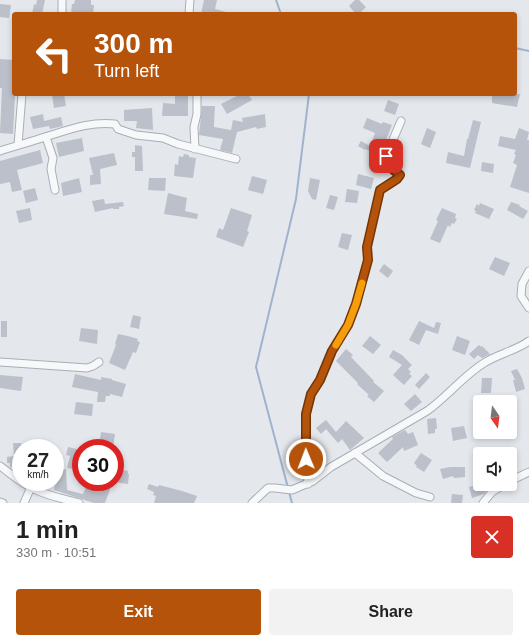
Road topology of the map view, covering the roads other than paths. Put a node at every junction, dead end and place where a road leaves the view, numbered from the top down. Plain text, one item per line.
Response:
1 (62, 0) edge
2 (190, 0) edge
3 (62, 12) edge
4 (189, 12) edge
5 (22, 96) edge
6 (197, 96) edge
7 (401, 121) dead end
8 (46, 137) junction
9 (18, 145) junction
10 (195, 149) junction
11 (0, 151) edge
12 (236, 159) dead end
13 (55, 190) dead end
14 (529, 271) edge
15 (529, 308) edge
16 (529, 342) edge
17 (0, 362) edge
18 (100, 362) dead end
19 (355, 453) junction
20 (0, 466) edge
21 (529, 472) edge
22 (12, 475) edge
23 (517, 478) edge
24 (308, 484) junction
25 (30, 491) edge
26 (39, 491) edge
27 (494, 491) edge
28 (430, 496) dead end
29 (0, 502) edge
30 (3, 503) edge
31 (24, 503) edge
32 (79, 503) edge
33 (252, 503) edge
34 (483, 503) edge

1 - 3 street
2 - 4 street
5 - 9 street
6 - 10 street
7 - 24 street
8 - 9 street
8 - 10 street
8 - 13 street
9 - 11 street
10 - 12 street
14 - 15 street
16 - 19 street
17 - 18 street
19 - 24 street
19 - 28 street
20 - 22 street
21 - 23 street
24 - 33 street
25 - 31 street
26 - 32 street
27 - 34 street
29 - 30 street

